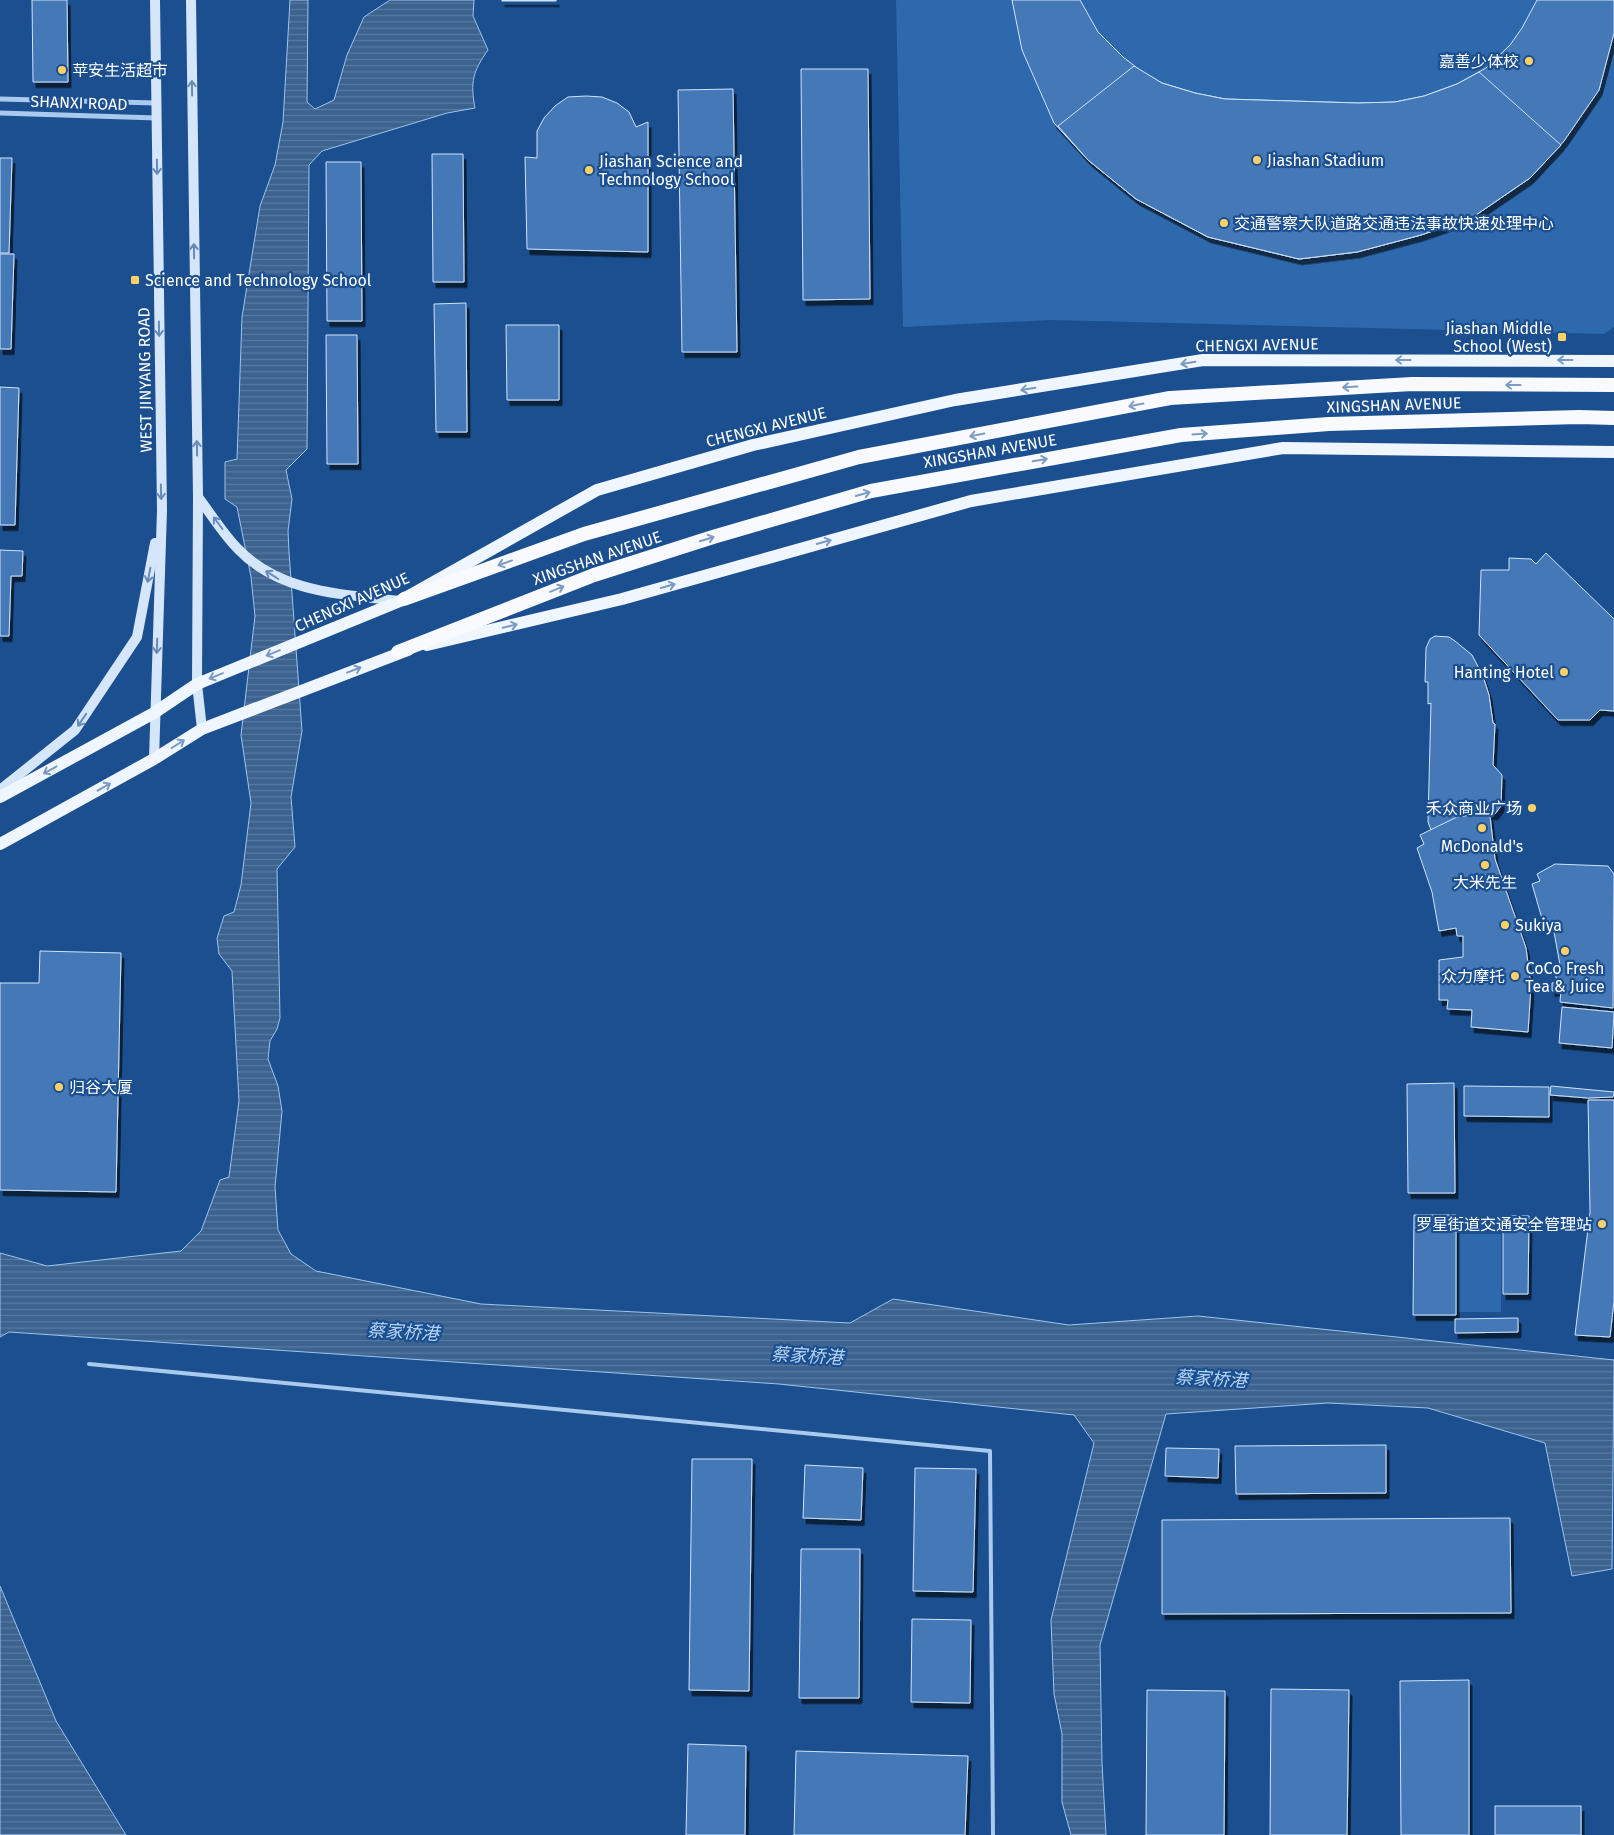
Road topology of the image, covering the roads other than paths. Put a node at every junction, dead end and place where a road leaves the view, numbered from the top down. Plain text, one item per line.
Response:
1 (155, 0) edge
2 (191, 0) edge
3 (0, 99) edge
4 (156, 103) junction
5 (0, 113) edge
6 (156, 118) junction
7 (1614, 361) edge
8 (1614, 385) edge
9 (1614, 418) edge
10 (1614, 452) edge
11 (198, 497) junction
12 (162, 510) junction
13 (402, 600) junction
14 (398, 652) junction
15 (197, 684) junction
16 (154, 713) junction
17 (202, 729) junction
18 (154, 759) junction
19 (0, 790) edge
20 (0, 797) edge
21 (0, 844) edge
22 (90, 1364) dead end
23 (993, 1835) edge

1 - 4 main road, WEST JINYANG ROAD
11 -> 2 main road
3 - 4 street, SHANXI ROAD
4 - 6 main road, WEST JINYANG ROAD
5 - 6 street, SHANXI ROAD
6 -> 12 main road, WEST JINYANG ROAD
7 -> 13 main road, CHENGXI AVENUE
8 -> 13 highway, XINGSHAN AVENUE
14 -> 9 highway, XINGSHAN AVENUE
14 -> 10 main road
13 -> 11 main road
11 - 15 main road
12 -> 16 main road, WEST JINYANG ROAD
12 -> 19 main road
13 -> 15 main road, CHENGXI AVENUE
17 -> 14 main road
15 - 16 main road, CHENGXI AVENUE
15 - 17 main road
16 - 18 main road, WEST JINYANG ROAD
16 -> 20 main road, CHENGXI AVENUE
18 -> 17 main road
21 -> 18 main road
22 - 23 lane

